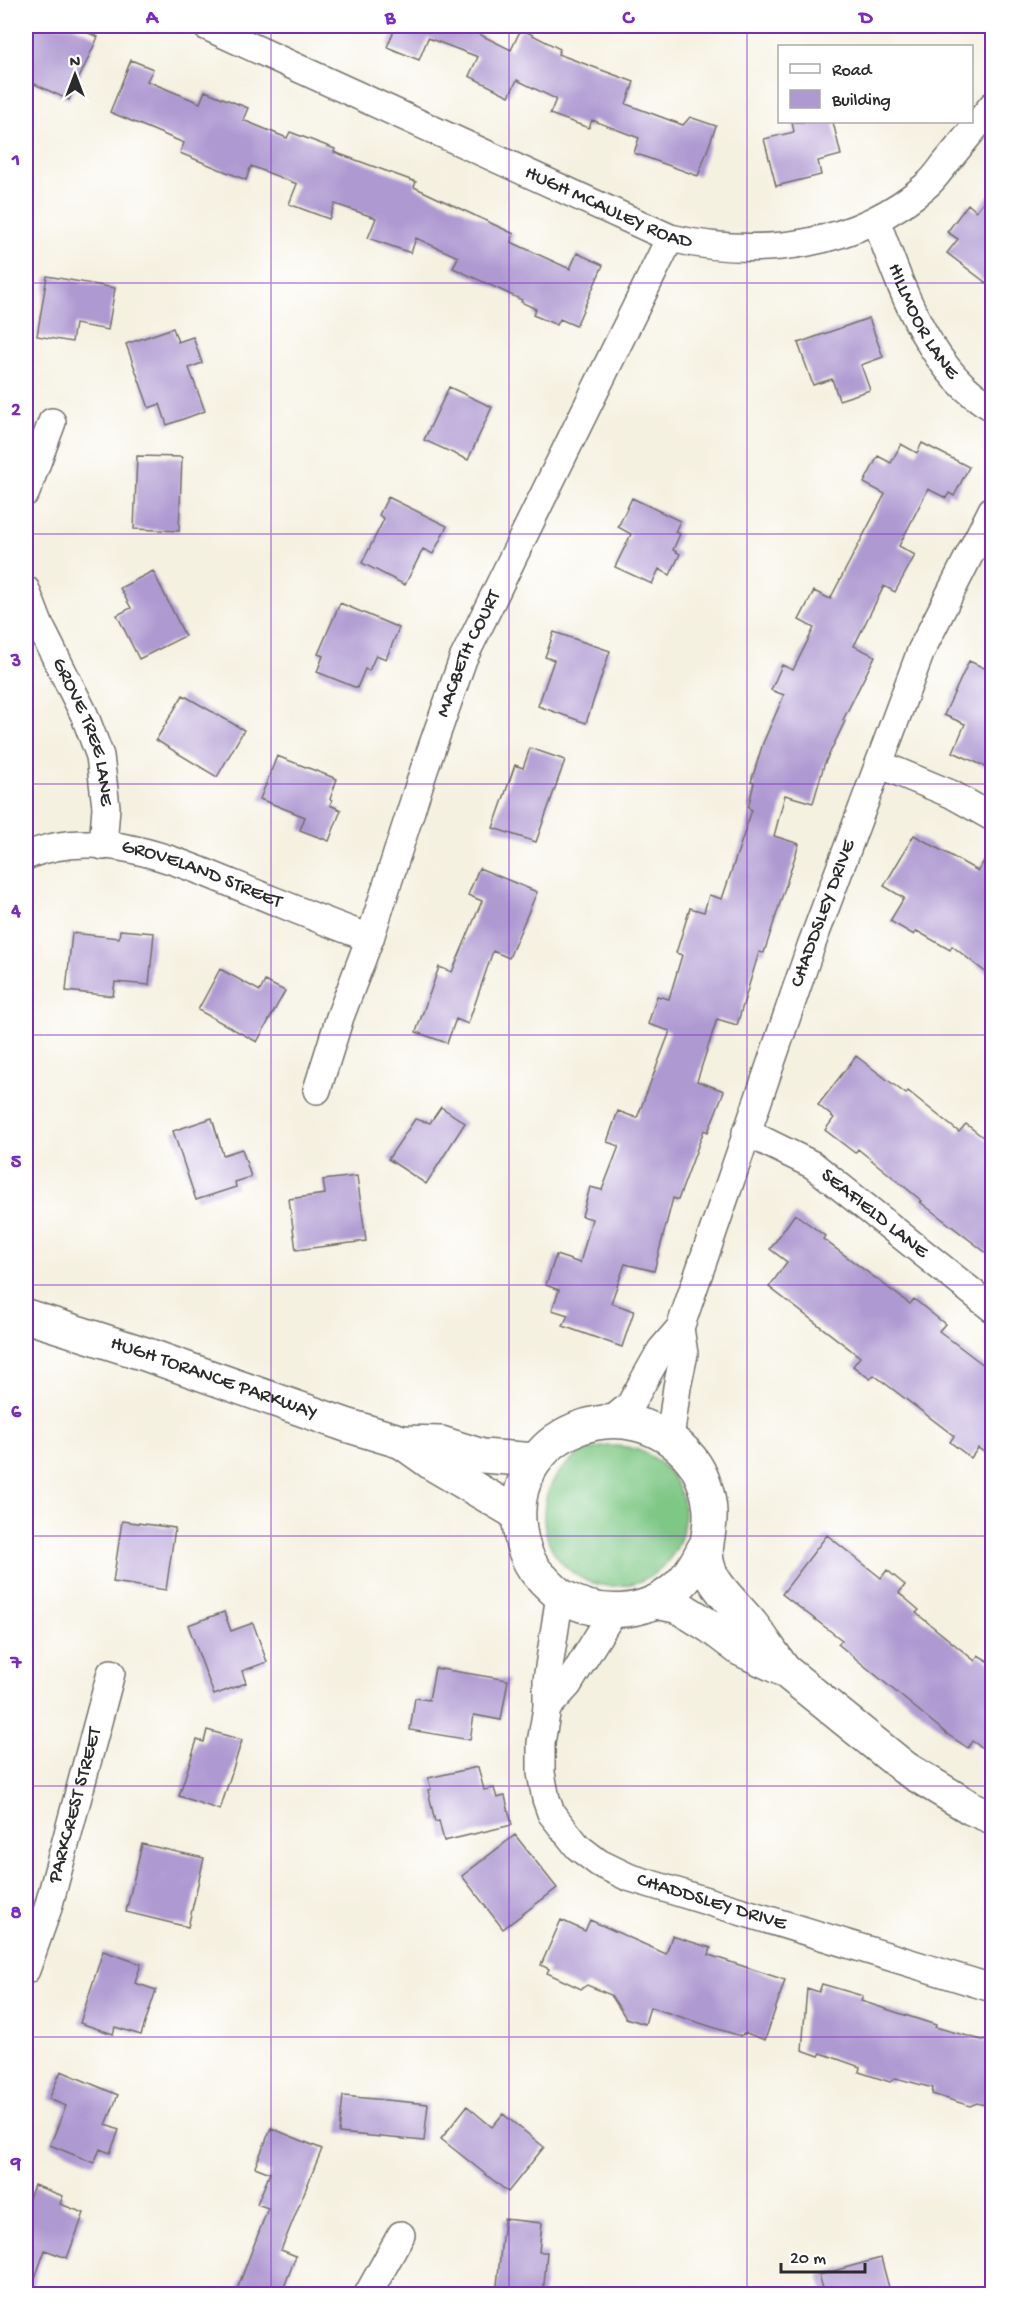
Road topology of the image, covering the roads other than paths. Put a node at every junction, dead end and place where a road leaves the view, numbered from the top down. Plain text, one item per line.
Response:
1 (206, 26) edge
2 (993, 106) edge
3 (876, 220) junction
4 (670, 238) junction
5 (993, 407) edge
6 (52, 422) dead end
7 (26, 492) edge
8 (993, 510) edge
9 (26, 590) edge
10 (879, 764) junction
11 (993, 817) edge
12 (103, 846) junction
13 (26, 856) edge
14 (370, 938) junction
15 (317, 1090) dead end
16 (746, 1132) junction
17 (993, 1308) edge
18 (26, 1316) edge
19 (680, 1328) junction
20 (612, 1420) junction
21 (670, 1439) junction
22 (402, 1442) junction
23 (536, 1460) junction
24 (518, 1514) junction
25 (704, 1548) junction
26 (560, 1595) junction
27 (656, 1602) junction
28 (613, 1612) junction
29 (783, 1670) junction
30 (111, 1673) dead end
31 (547, 1708) junction
32 (993, 1817) edge
33 (26, 1970) edge
34 (993, 1989) edge
35 (402, 2235) dead end
36 (368, 2295) edge

1 - 4 street, HUGH MCAULEY ROAD
2 - 3 street, HUGH MCAULEY ROAD
3 - 4 street, HUGH MCAULEY ROAD
3 - 5 street, HILLMOOR LANE
4 - 14 street, MACBETH COURT
6 - 7 street
8 - 10 street, CHADDSLEY DRIVE
9 - 12 street, GROVE TREE LANE
10 - 11 street
10 - 16 street, CHADDSLEY DRIVE
12 - 13 street, GROVELAND STREET
12 - 14 street, GROVELAND STREET
14 - 15 street, MACBETH COURT
16 - 17 street, SEAFIELD LANE
16 - 19 street, CHADDSLEY DRIVE
18 - 22 street, HUGH TORANCE PARKWAY
19 - 20 street, CHADDSLEY DRIVE
19 - 21 street, CHADDSLEY DRIVE
20 - 21 street
20 - 23 street
21 - 25 street
22 - 23 street, HUGH TORANCE PARKWAY
22 - 24 street, HUGH TORANCE PARKWAY
23 - 24 street
24 - 26 street
25 - 27 street
25 - 29 street
26 - 28 street
26 - 31 street, CHADDSLEY DRIVE
27 - 28 street
27 - 29 street
28 - 31 street
29 - 32 street
30 - 33 street, PARKCREST STREET
31 - 34 street, CHADDSLEY DRIVE
35 - 36 street

